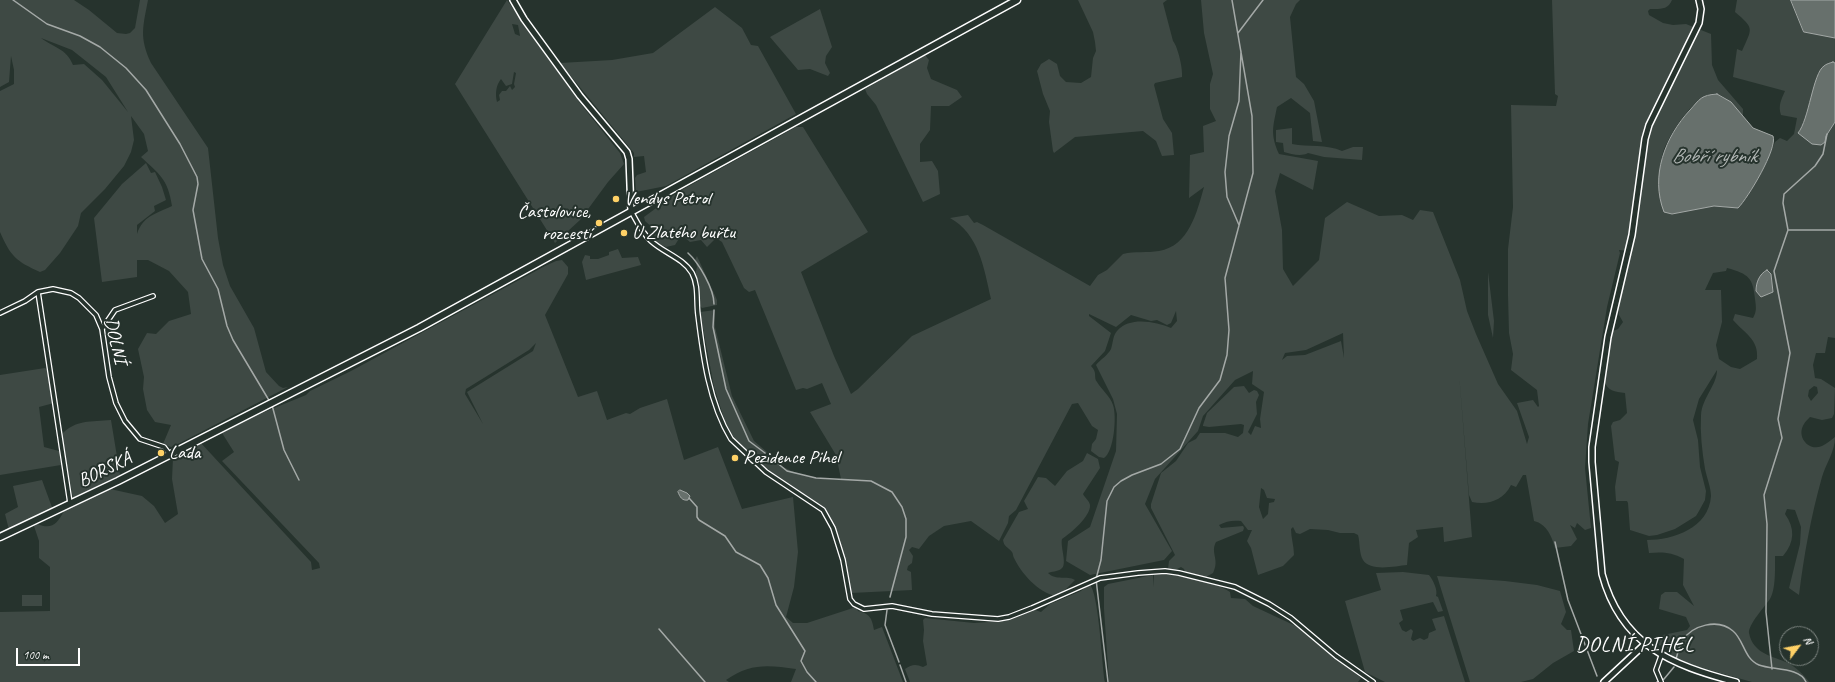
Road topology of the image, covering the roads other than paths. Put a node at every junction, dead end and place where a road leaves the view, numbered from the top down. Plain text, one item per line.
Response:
1 (513, 0) edge
2 (1017, 0) edge
3 (1699, 0) edge
4 (631, 211) junction
5 (38, 292) junction
6 (153, 296) dead end
7 (0, 313) edge
8 (102, 329) junction
9 (170, 455) junction
10 (70, 503) junction
11 (0, 537) edge
12 (1645, 644) junction
13 (1661, 656) junction
14 (1373, 682) edge
15 (1604, 682) edge
16 (1661, 682) edge
17 (1736, 682) edge

1 - 4 street
2 - 4 main road, BORSKÁ
3 - 12 street
4 - 9 main road, BORSKÁ
4 - 14 street
5 - 7 street, DOLNÍ
5 - 8 street, DOLNÍ
5 - 10 street
6 - 8 street
8 - 9 street, DOLNÍ
9 - 10 main road, BORSKÁ
10 - 11 main road, BORSKÁ
12 - 13 street
12 - 15 street
13 - 16 street
13 - 17 street

